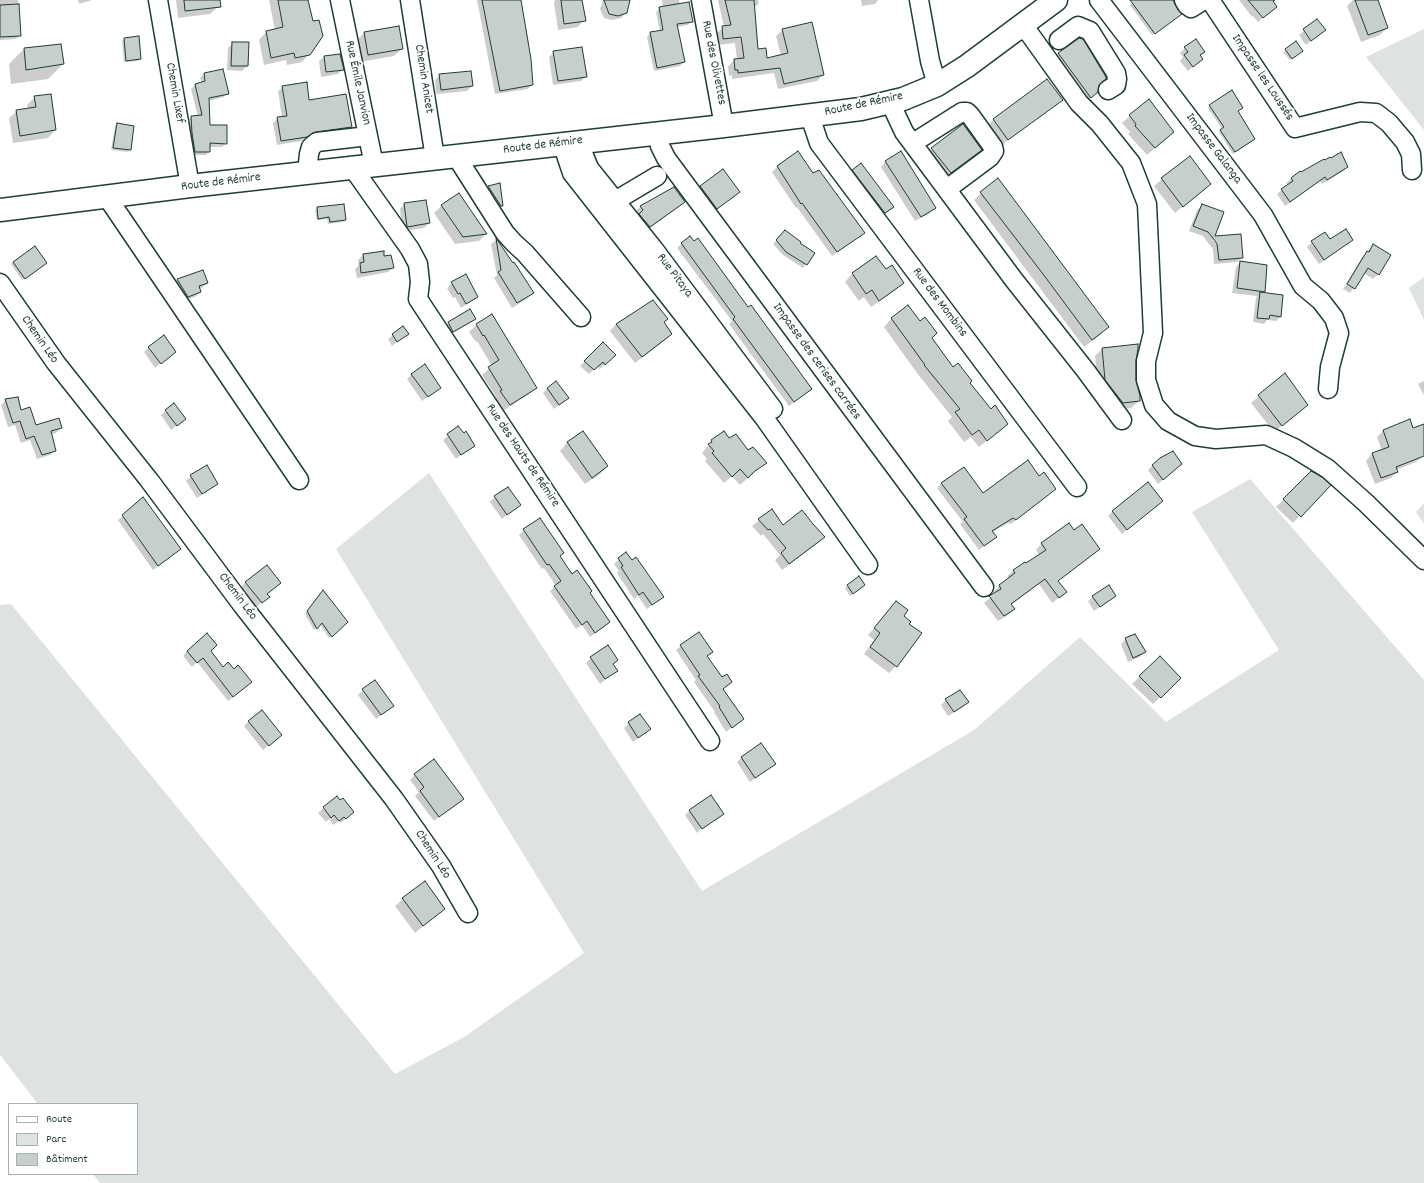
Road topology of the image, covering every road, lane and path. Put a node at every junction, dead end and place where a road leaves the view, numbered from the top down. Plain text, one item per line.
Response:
1 (158, 0) edge
2 (340, 0) edge
3 (411, 0) edge
4 (701, 0) edge
5 (919, 0) edge
6 (1056, 0) edge
7 (1099, 0) edge
8 (1184, 0) edge
9 (1204, 0) edge
10 (1210, 0) edge
11 (1019, 28) junction
12 (1124, 32) junction
13 (1060, 40) dead end
14 (1101, 48) junction
15 (937, 85) junction
16 (1108, 90) dead end
17 (890, 102) junction
18 (810, 116) junction
19 (724, 126) junction
20 (658, 132) junction
21 (368, 136) junction
22 (571, 142) junction
23 (913, 144) junction
24 (456, 156) junction
25 (435, 158) junction
26 (374, 165) junction
27 (352, 167) junction
28 (1412, 170) dead end
29 (307, 173) junction
30 (657, 176) dead end
31 (190, 186) junction
32 (947, 189) junction
33 (107, 196) junction
34 (614, 201) junction
35 (0, 210) edge
36 (0, 283) edge
37 (581, 317) dead end
38 (1328, 389) dead end
39 (773, 409) dead end
40 (1122, 420) dead end
41 (299, 480) dead end
42 (1077, 487) dead end
43 (1424, 560) edge
44 (868, 565) dead end
45 (984, 587) dead end
46 (710, 741) dead end
47 (468, 913) dead end

1 - 31 street, Chemin Lixef
2 - 21 street, Rue Émile Janvion
3 - 25 street, Chemin Anicet
4 - 19 street, Rue des Olivettes
5 - 15 street
6 - 11 main road, Route de Rémire
7 - 12 street, Impasse Galanga
8 - 9 street
10 - 28 street, Impasse les Loussés
11 - 15 main road, Route de Rémire
11 - 43 street
12 - 14 street
12 - 38 street, Impasse Galanga
13 - 14 street
14 - 16 street
15 - 17 main road, Route de Rémire
17 - 18 main road, Route de Rémire
17 - 23 street
18 - 19 main road, Route de Rémire
18 - 42 street, Rue des Mombins
19 - 20 main road, Route de Rémire
20 - 22 main road, Route de Rémire
20 - 45 street, Impasse des cerises carrées
21 - 26 street, Rue Émile Janvion
21 - 29 street
22 - 24 main road, Route de Rémire
22 - 34 street, Rue Pitaya
22 - 44 street
23 - 32 street
23 - 32 street
24 - 25 main road, Route de Rémire
24 - 37 street
25 - 26 main road, Route de Rémire
26 - 27 main road, Route de Rémire
27 - 29 main road, Route de Rémire
27 - 46 street, Rue des Hauts de Rémire
29 - 31 main road, Route de Rémire
30 - 34 street
31 - 33 main road, Route de Rémire
32 - 40 street
33 - 35 main road, Route de Rémire
33 - 41 street
34 - 39 street, Rue Pitaya
36 - 47 street, Chemin Léo

